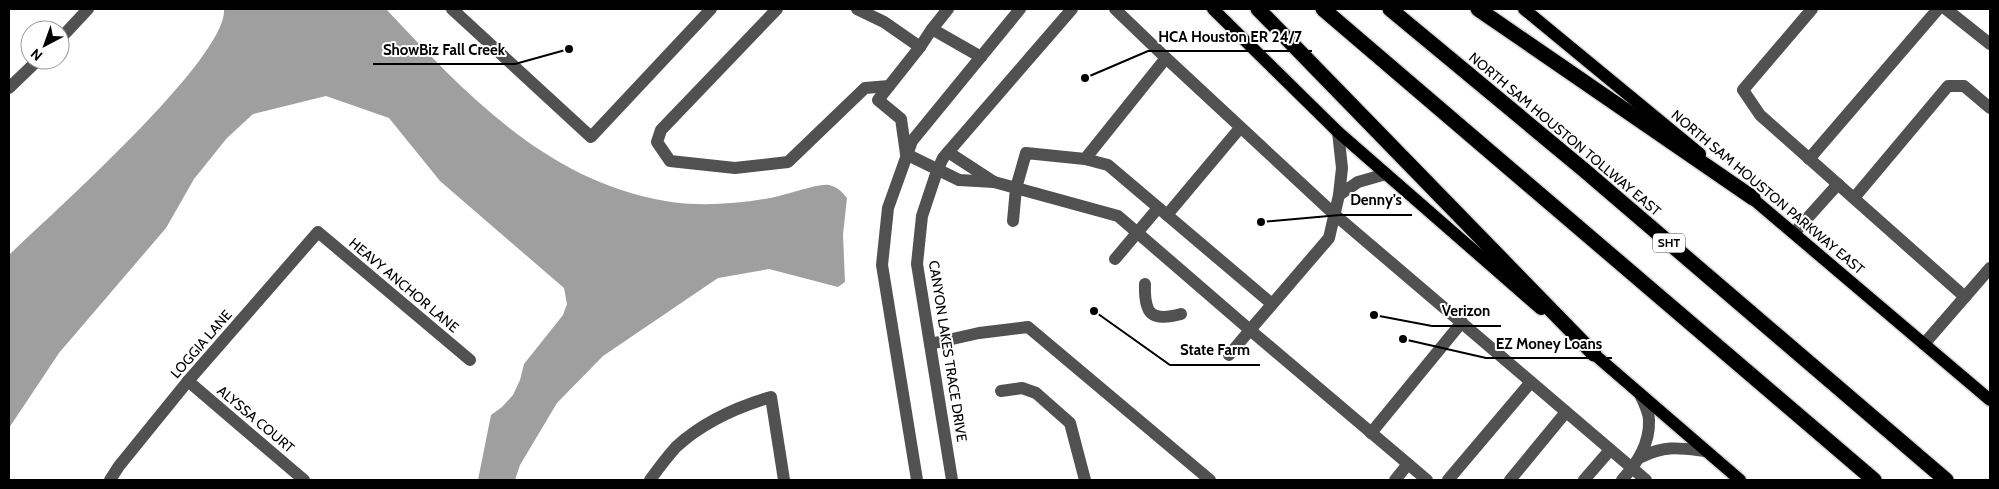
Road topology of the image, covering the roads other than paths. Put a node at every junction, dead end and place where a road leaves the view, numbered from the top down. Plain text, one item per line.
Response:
1 (452, 9) edge
2 (778, 9) edge
3 (857, 9) edge
4 (948, 9) edge
5 (1020, 9) edge
6 (1072, 9) edge
7 (1115, 9) edge
8 (1213, 9) edge
9 (1258, 9) edge
10 (1323, 9) edge
11 (1390, 9) edge
12 (1478, 9) edge
13 (1524, 9) edge
14 (1812, 9) edge
15 (1937, 9) edge
16 (1946, 9) edge
17 (704, 11) edge
18 (80, 12) edge
19 (70, 25) edge
20 (932, 29) junction
21 (1990, 44) edge
22 (920, 47) junction
23 (981, 56) junction
24 (1166, 58) junction
25 (28, 70) edge
26 (889, 86) junction
27 (9, 88) edge
28 (1990, 108) edge
29 (1240, 128) junction
30 (1338, 132) junction
31 (948, 152) junction
32 (906, 154) junction
33 (1809, 158) junction
34 (1085, 159) junction
35 (937, 171) junction
36 (1386, 174) junction
37 (994, 182) junction
38 (1838, 184) junction
39 (1016, 188) junction
40 (1339, 195) junction
41 (1753, 198) junction
42 (1854, 198) junction
43 (1163, 211) junction
44 (1334, 214) junction
45 (1013, 221) dead end
46 (318, 232) joint
47 (1138, 233) junction
48 (1794, 233) junction
49 (1115, 259) dead end
50 (1990, 268) edge
51 (1145, 284) dead end
52 (1965, 297) junction
53 (1272, 304) junction
54 (1181, 314) dead end
55 (1462, 322) junction
56 (1250, 330) junction
57 (930, 344) junction
58 (1924, 344) junction
59 (1594, 354) junction
60 (1229, 355) dead end
61 (470, 360) dead end
62 (188, 381) junction
63 (1531, 382) junction
64 (1001, 392) dead end
65 (1640, 394) junction
66 (1990, 400) edge
67 (1566, 412) junction
68 (1370, 433) junction
69 (1610, 450) junction
70 (1706, 451) junction
71 (1641, 457) junction
72 (1408, 464) junction
73 (1632, 468) junction
74 (110, 480) edge
75 (304, 480) edge
76 (650, 480) edge
77 (784, 480) edge
78 (917, 480) edge
79 (952, 480) edge
80 (1085, 480) edge
81 (1210, 480) edge
82 (1395, 480) edge
83 (1427, 480) edge
84 (1448, 480) edge
85 (1510, 480) edge
86 (1584, 480) edge
87 (1622, 480) edge
88 (1646, 480) edge
89 (1740, 480) edge
90 (1874, 480) edge
91 (1946, 480) edge

1 - 17 street
2 - 26 street
3 - 22 street
4 - 20 street
5 - 23 street
6 - 31 street, CANYON LAKES TRACE DRIVE
7 - 24 street
8 - 30 main road
9 - 59 highway
10 - 90 highway
11 - 91 highway, NORTH SAM HOUSTON TOLLWAY EAST / SHT
12 - 41 highway
13 - 41 main road, NORTH SAM HOUSTON PARKWAY EAST
14 - 33 street
15 - 33 street
16 - 21 street
18 - 19 street
20 - 22 street
20 - 23 street
22 - 26 street
23 - 32 street
24 - 29 street
24 - 34 street
25 - 27 street
26 - 32 street
28 - 42 street
29 - 43 street
29 - 44 street
30 - 36 main road
30 - 40 street
31 - 35 street, CANYON LAKES TRACE DRIVE
31 - 37 street
32 - 35 street
32 - 78 street
33 - 38 street
34 - 39 street
34 - 43 street
35 - 37 street
35 - 57 street, CANYON LAKES TRACE DRIVE
36 - 40 street
36 - 59 main road
37 - 39 street
38 - 42 street
38 - 48 street
39 - 45 street
39 - 47 street
40 - 44 street
41 - 48 main road, NORTH SAM HOUSTON PARKWAY EAST
42 - 52 street
43 - 47 street
43 - 53 street
44 - 53 street
44 - 55 street
46 - 61 street, HEAVY ANCHOR LANE
46 - 62 street, LOGGIA LANE
47 - 49 street
47 - 56 street
48 - 58 main road, NORTH SAM HOUSTON PARKWAY EAST
50 - 52 street
51 - 54 street
52 - 58 street
53 - 56 street
55 - 63 street
55 - 68 street
56 - 60 street
56 - 68 street
57 - 79 street, CANYON LAKES TRACE DRIVE
57 - 81 street
58 - 66 main road, NORTH SAM HOUSTON PARKWAY EAST
59 - 65 main road
62 - 74 street, LOGGIA LANE
62 - 75 street, ALYSSA COURT
63 - 67 street
63 - 84 street
64 - 80 street
65 - 70 main road
65 - 71 street
67 - 69 street
67 - 85 street
68 - 72 street
69 - 73 street
69 - 86 street
70 - 71 street
70 - 89 main road
71 - 73 street
72 - 82 street
72 - 83 street
73 - 87 street
73 - 88 street
76 - 77 street

